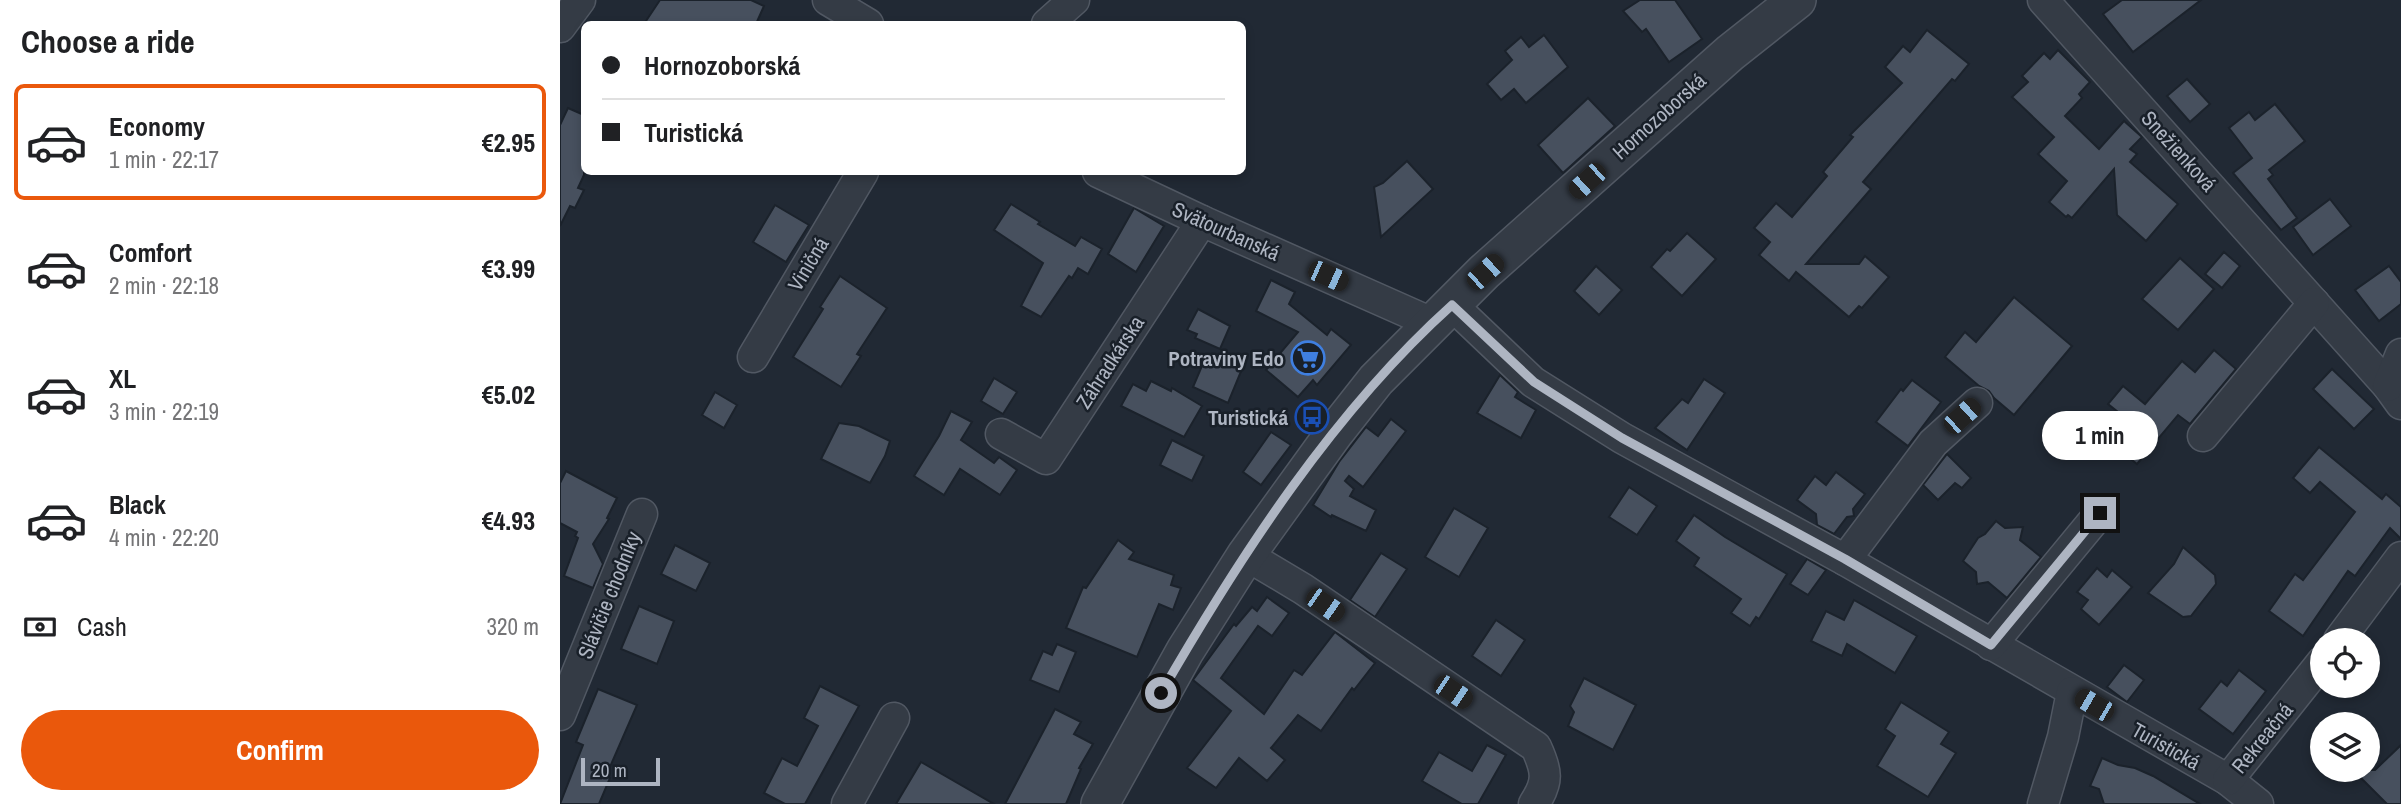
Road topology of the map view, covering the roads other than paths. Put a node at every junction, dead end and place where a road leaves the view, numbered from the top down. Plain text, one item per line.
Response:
1 (580, 0) edge
2 (828, 0) edge
3 (1074, 0) edge
4 (1797, 0) edge
5 (2043, 0) edge
6 (863, 21) edge
7 (1050, 21) edge
8 (560, 27) edge
9 (861, 175) edge
10 (1104, 175) edge
11 (1202, 220) junction
12 (2314, 303) junction
13 (1442, 314) junction
14 (2401, 355) edge
15 (753, 357) dead end
16 (2395, 395) edge
17 (1977, 403) dead end
18 (1001, 434) dead end
19 (2203, 436) dead end
20 (2100, 513) dead end
21 (642, 514) dead end
22 (1246, 555) junction
23 (2401, 557) edge
24 (1845, 559) junction
25 (2348, 628) edge
26 (1991, 645) junction
27 (2310, 677) edge
28 (2072, 692) junction
29 (560, 715) edge
30 (894, 718) dead end
31 (2228, 780) junction
32 (847, 804) edge
33 (1100, 804) edge
34 (1534, 804) edge
35 (2043, 804) edge
36 (2258, 804) edge

1 - 8 street
2 - 6 street
3 - 7 street
4 - 13 street, Hornozoborská
5 - 12 street, Snežienková
9 - 15 street, Viničná
10 - 11 street, Svätourbanská
11 - 13 street, Svätourbanská
11 - 18 street, Záhradkárska
12 - 16 street, Snežienková
12 - 19 street
13 - 22 street, Hornozoborská
13 - 24 street, Turistická
14 - 16 street
17 - 24 street
20 - 26 street
21 - 29 street, Slávičie chodníky
22 - 33 street, Hornozoborská
22 - 34 street
23 - 25 street
24 - 26 street, Turistická
26 - 28 street, Turistická
27 - 31 street, Rekreačná
28 - 31 street, Turistická
28 - 35 street
30 - 32 street
31 - 36 street, Turistická

